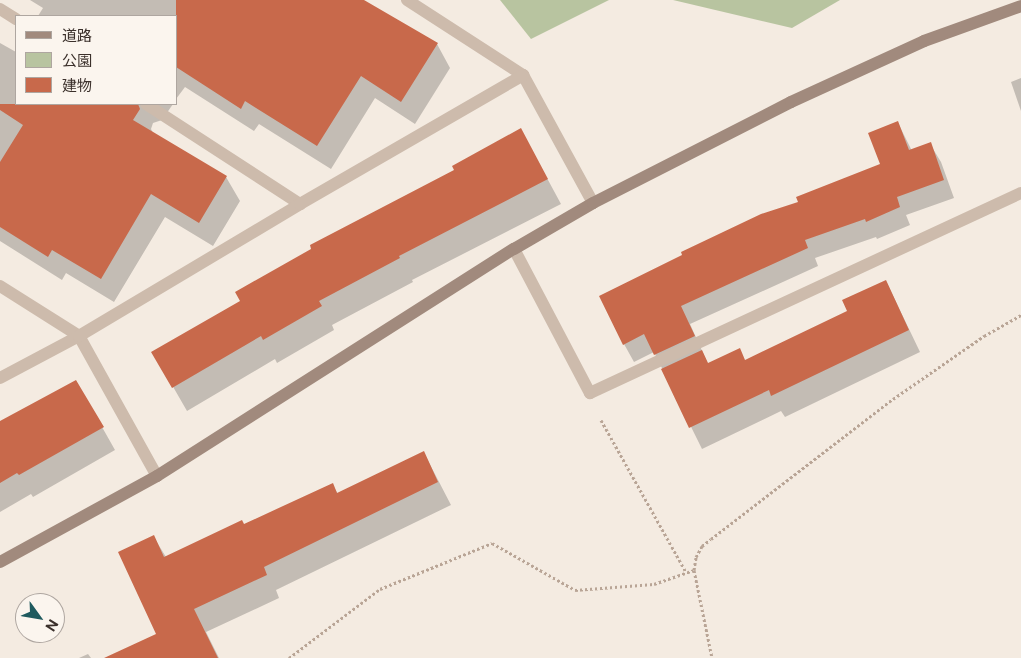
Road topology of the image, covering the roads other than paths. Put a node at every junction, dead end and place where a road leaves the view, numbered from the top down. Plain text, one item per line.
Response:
1 (407, 0) edge
2 (1021, 6) edge
3 (0, 9) edge
4 (15, 18) edge
5 (523, 75) junction
6 (148, 105) edge
7 (1021, 193) edge
8 (593, 203) junction
9 (300, 204) junction
10 (514, 249) junction
11 (0, 286) edge
12 (79, 336) junction
13 (0, 378) edge
14 (157, 476) junction
15 (0, 562) edge

1 - 5 street
2 - 8 street
3 - 4 street
5 - 8 street
5 - 9 street
6 - 9 street
7 - 10 street
8 - 10 street
9 - 12 street
10 - 14 street
11 - 12 street
12 - 13 street
12 - 14 street
14 - 15 street

